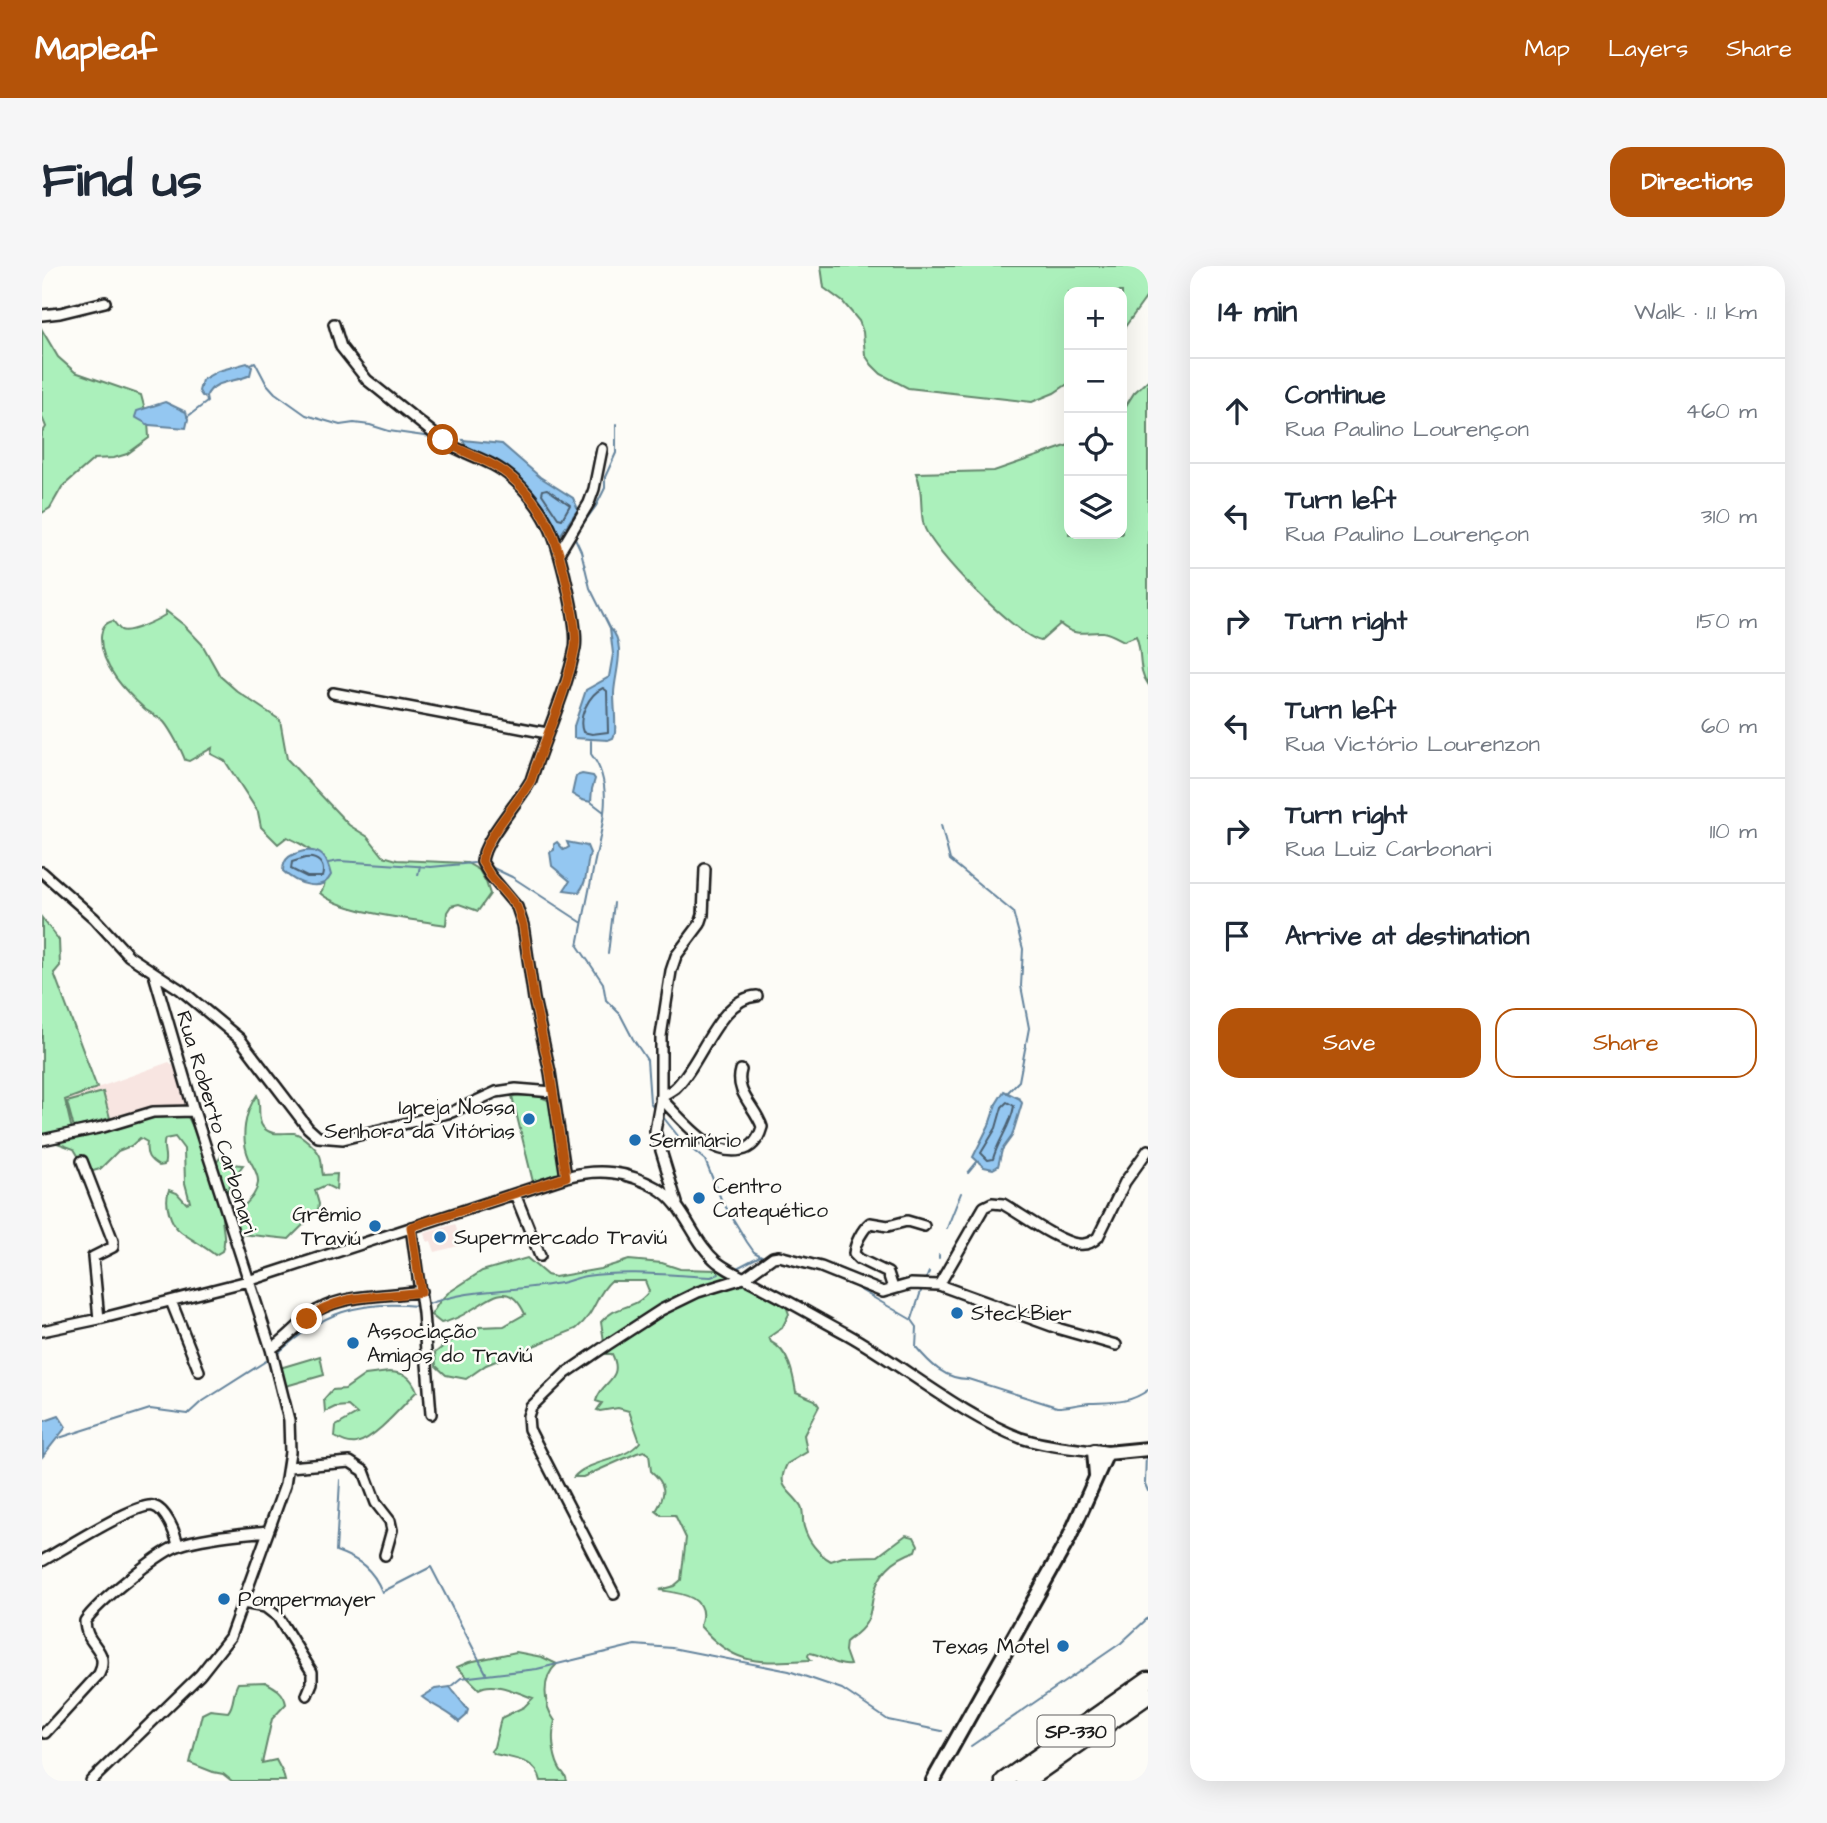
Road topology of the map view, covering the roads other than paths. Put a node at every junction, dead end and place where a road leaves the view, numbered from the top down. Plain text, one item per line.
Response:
1 (105, 302) dead end
2 (42, 315) edge
3 (334, 324) dead end
4 (602, 449) dead end
5 (559, 553) junction
6 (333, 693) dead end
7 (547, 733) junction
8 (705, 869) dead end
9 (42, 872) edge
10 (154, 974) junction
11 (757, 996) dead end
12 (741, 1070) dead end
13 (553, 1092) junction
14 (661, 1098) junction
15 (194, 1111) junction
16 (42, 1140) edge
17 (1148, 1150) edge
18 (82, 1161) dead end
19 (566, 1177) junction
20 (515, 1194) junction
21 (678, 1204) junction
22 (924, 1226) dead end
23 (411, 1227) junction
24 (540, 1256) dead end
25 (744, 1278) junction
26 (248, 1281) junction
27 (939, 1285) junction
28 (892, 1288) junction
29 (421, 1292) junction
30 (171, 1301) junction
31 (99, 1319) junction
32 (42, 1331) edge
33 (1116, 1345) dead end
34 (271, 1349) junction
35 (199, 1371) dead end
36 (431, 1414) dead end
37 (1148, 1449) edge
38 (1101, 1452) junction
39 (289, 1467) junction
40 (268, 1531) junction
41 (178, 1546) junction
42 (385, 1555) dead end
43 (42, 1562) edge
44 (614, 1594) dead end
45 (243, 1603) junction
46 (1148, 1680) edge
47 (307, 1695) dead end
48 (1148, 1695) edge
49 (45, 1733) dead end
50 (91, 1781) edge
51 (933, 1781) edge
52 (1004, 1781) edge
53 (1025, 1781) edge

1 - 2 street
3 - 5 street
4 - 5 street
5 - 7 street
6 - 7 street
7 - 13 street
8 - 14 street
9 - 10 street
10 - 13 street
10 - 15 street, Rua Roberto Carbonari
11 - 14 street
12 - 14 street
13 - 19 street
14 - 21 street
15 - 16 street
15 - 26 street, Rua Roberto Carbonari
17 - 27 street
18 - 31 street
19 - 20 street
19 - 21 street
20 - 23 street
20 - 24 street
21 - 25 street
22 - 28 street
23 - 26 street
23 - 29 street
25 - 28 street
25 - 38 street
25 - 44 street
26 - 30 street
26 - 34 street, Rua Roberto Carbonari
27 - 28 street
27 - 33 street
29 - 34 street
29 - 36 street
30 - 31 street
30 - 35 street
31 - 32 street
34 - 39 street, Rua Roberto Carbonari
37 - 38 main road
38 - 51 main road
39 - 40 street, Rua Roberto Carbonari
39 - 42 street
40 - 41 street
40 - 45 street, Rua Roberto Carbonari
41 - 43 street
41 - 49 street
45 - 47 street
45 - 50 street, Rua Roberto Carbonari
46 - 52 highway, SP-330
48 - 53 highway, SP-330

